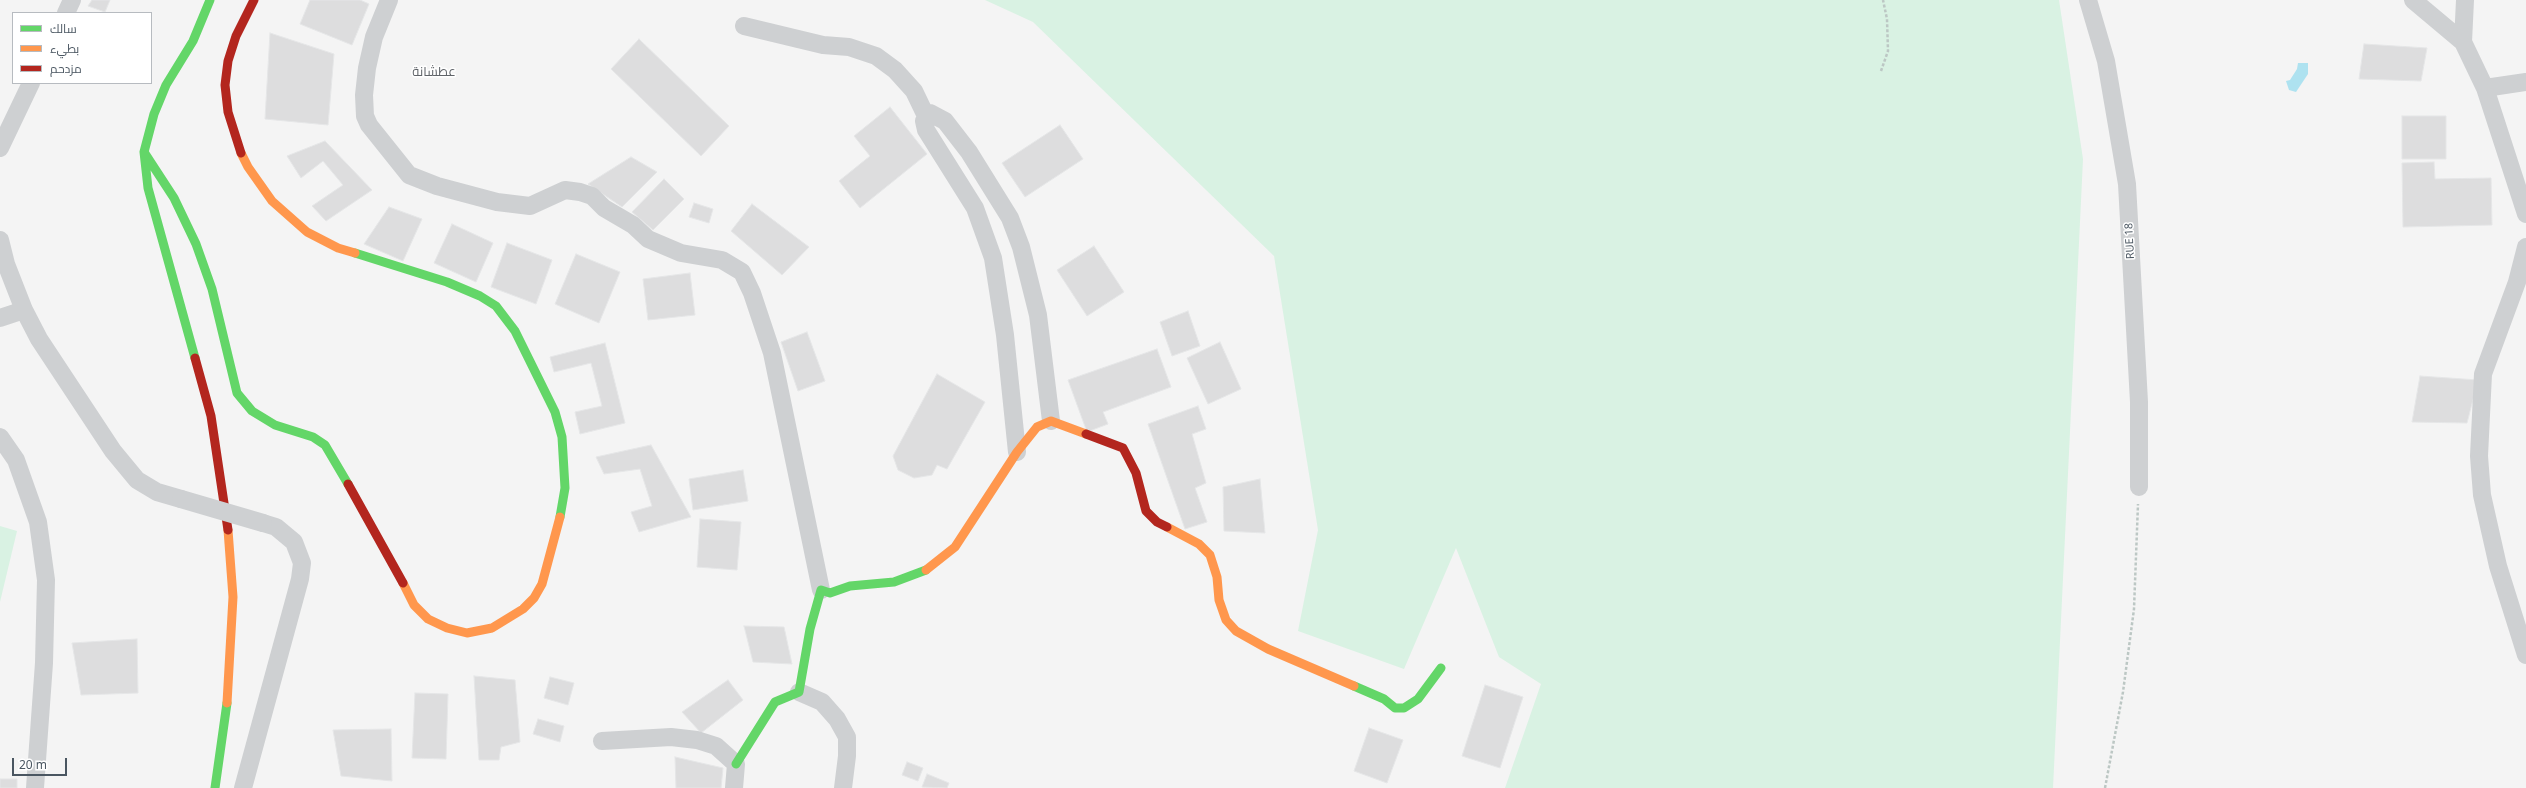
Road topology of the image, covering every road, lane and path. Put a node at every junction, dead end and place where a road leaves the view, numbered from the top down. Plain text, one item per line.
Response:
1 (72, 0) edge
2 (210, 0) edge
3 (254, 0) edge
4 (389, 0) edge
5 (1883, 0) edge
6 (2088, 0) edge
7 (2414, 0) edge
8 (2465, 0) edge
9 (66, 12) edge
10 (744, 26) dead end
11 (2463, 42) junction
12 (1881, 71) dead end
13 (2526, 82) edge
14 (31, 84) edge
15 (2486, 88) junction
16 (926, 116) junction
17 (0, 148) edge
18 (144, 152) junction
19 (2526, 214) edge
20 (0, 240) edge
21 (2526, 247) edge
22 (24, 310) junction
23 (0, 318) edge
24 (1051, 421) junction
25 (0, 437) edge
26 (1017, 452) junction
27 (2139, 487) joint
28 (821, 590) junction
29 (2526, 655) edge
30 (1441, 668) dead end
31 (799, 692) junction
32 (602, 741) dead end
33 (736, 764) junction
34 (35, 788) edge
35 (215, 788) edge
36 (243, 788) edge
37 (734, 788) edge
38 (843, 788) edge
39 (2105, 788) edge

1 - 9 street
2 - 18 street
3 - 18 street
4 - 28 street
5 - 12 path
6 - 27 street, RUE 18
7 - 11 street
8 - 11 street
10 - 16 street
11 - 15 street
13 - 15 street
14 - 17 street
15 - 19 street
16 - 24 street
16 - 26 street
18 - 35 street
20 - 22 street
21 - 29 street
22 - 23 street
22 - 36 street, bridge
24 - 26 street
24 - 30 street
25 - 34 street
26 - 28 street
27 - 39 path
28 - 31 street
31 - 33 street
31 - 38 street
32 - 33 street
33 - 37 street

